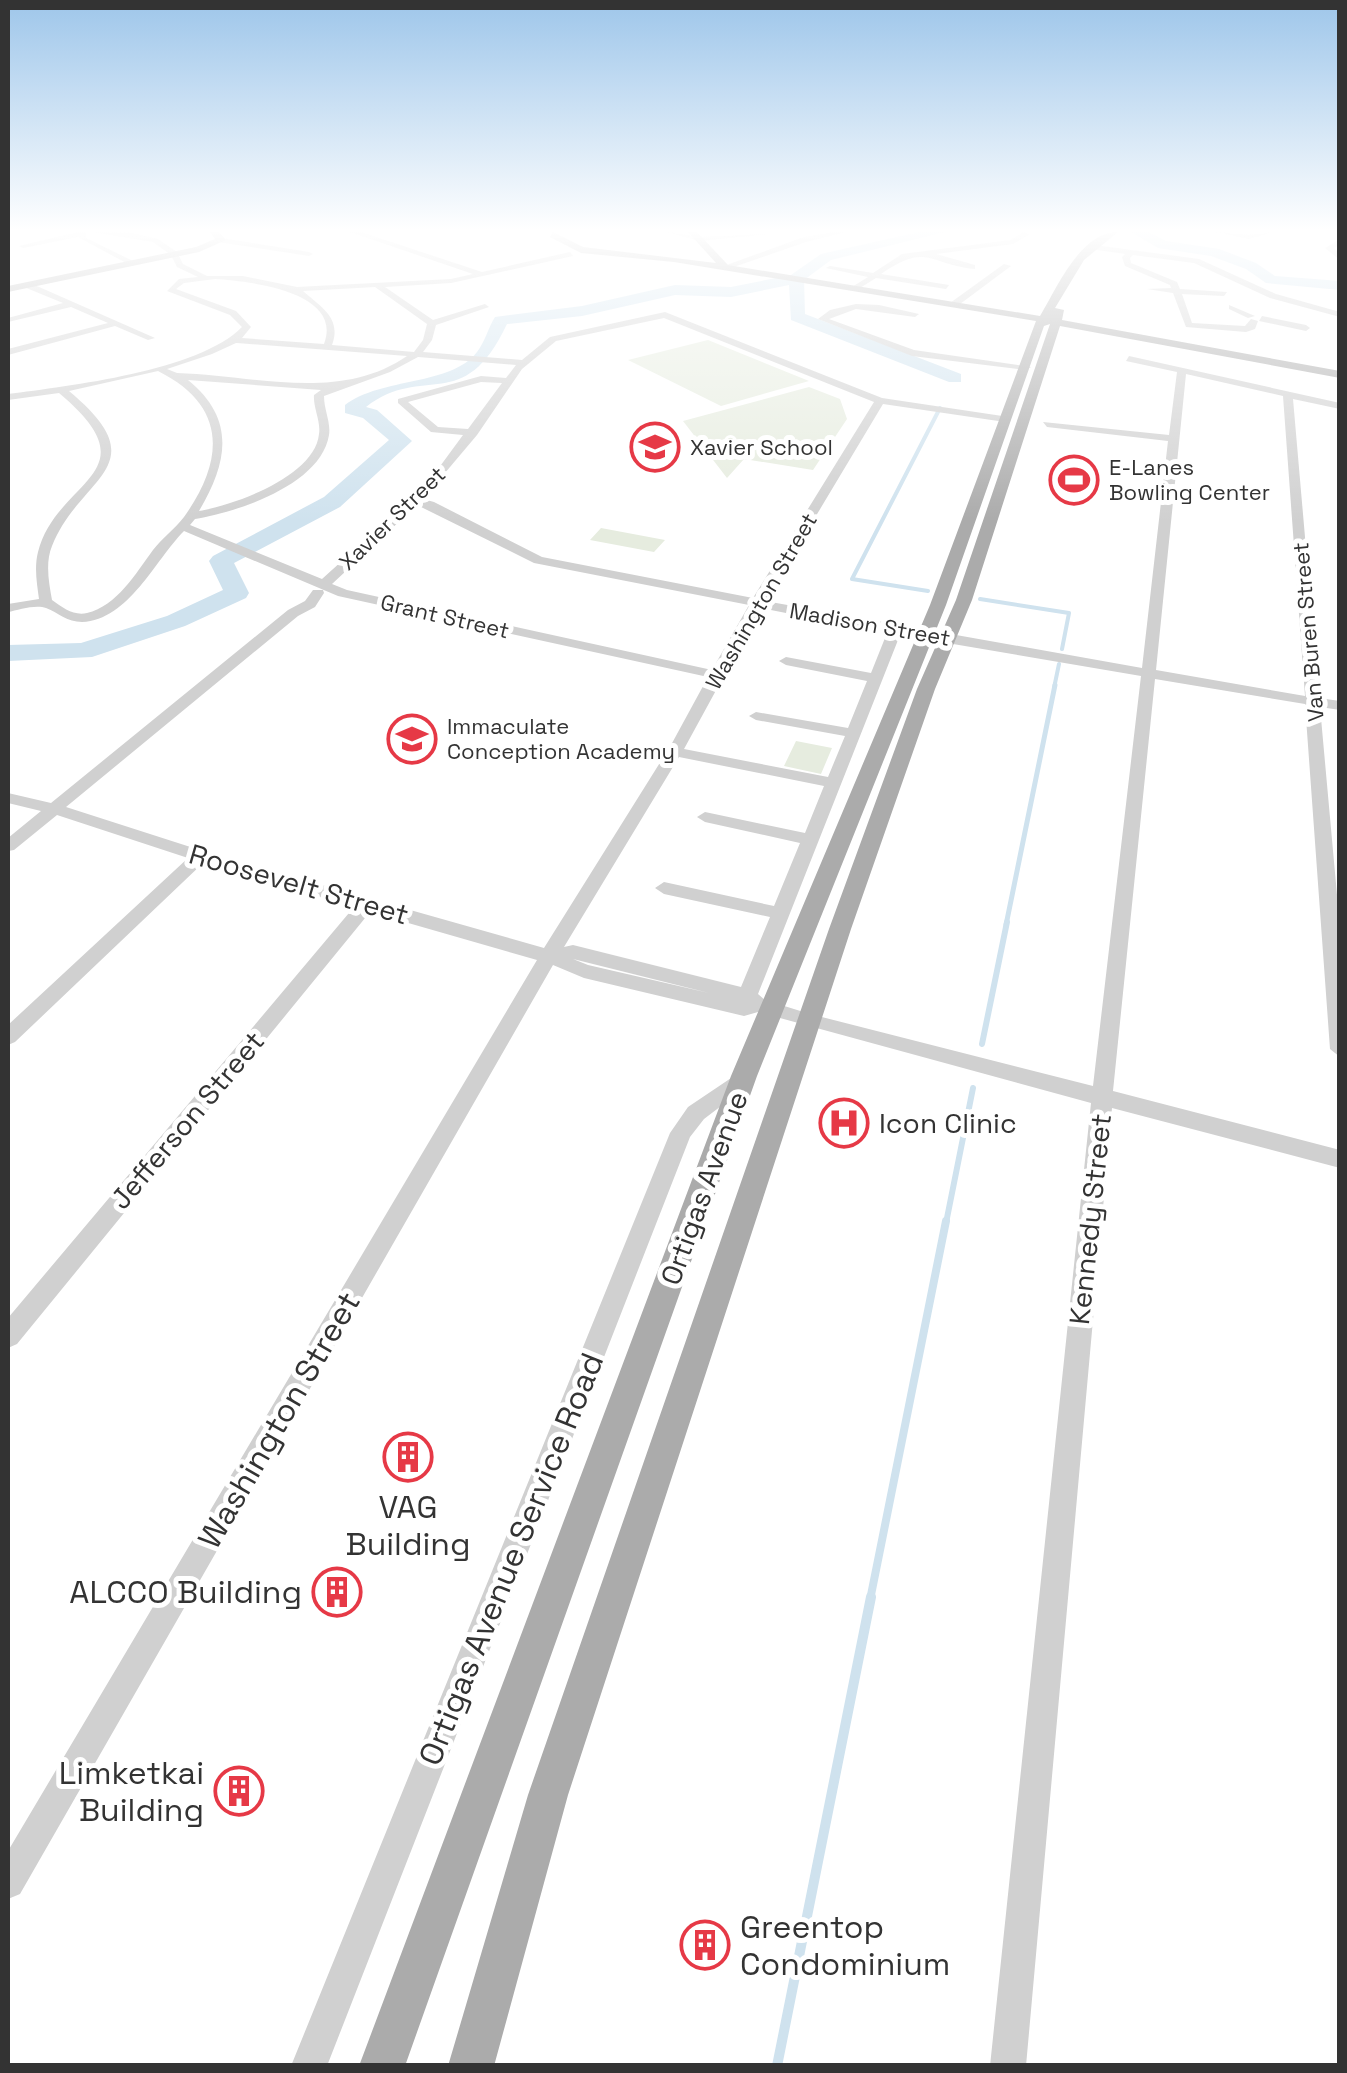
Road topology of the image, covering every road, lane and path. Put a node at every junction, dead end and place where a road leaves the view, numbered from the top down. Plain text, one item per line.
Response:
1 (95, 329) edge
2 (129, 329) edge
3 (246, 329) edge
4 (332, 329) edge
5 (431, 329) edge
6 (598, 329) edge
7 (698, 329) edge
8 (854, 329) edge
9 (1048, 329) edge
10 (1049, 329) edge
11 (1065, 329) edge
12 (1071, 329) edge
13 (151, 338) dead end
14 (237, 340) junction
15 (327, 347) junction
16 (8, 352) edge
17 (418, 355) junction
18 (1129, 360) dead end
19 (522, 363) junction
20 (1026, 367) junction
21 (158, 368) junction
22 (1181, 373) junction
23 (178, 376) junction
24 (1340, 377) edge
25 (508, 381) junction
26 (330, 388) junction
27 (62, 390) junction
28 (1288, 395) junction
29 (8, 397) edge
30 (880, 401) junction
31 (1340, 406) edge
32 (1006, 419) junction
33 (1047, 424) dead end
34 (473, 433) junction
35 (1172, 438) junction
36 (414, 501) junction
37 (187, 521) junction
38 (323, 588) junction
39 (46, 602) junction
40 (757, 603) junction
41 (8, 608) edge
42 (895, 630) junction
43 (936, 636) junction
44 (786, 661) dead end
45 (1148, 673) junction
46 (716, 675) junction
47 (875, 678) junction
48 (1314, 702) junction
49 (1340, 706) edge
50 (756, 716) dead end
51 (853, 733) junction
52 (675, 752) junction
53 (834, 783) junction
54 (8, 798) edge
55 (56, 809) junction
56 (705, 817) dead end
57 (812, 840) junction
58 (8, 846) edge
59 (200, 856) junction
60 (664, 888) dead end
61 (367, 904) junction
62 (782, 914) junction
63 (549, 956) junction
64 (759, 1003) junction
65 (810, 1021) junction
66 (8, 1037) edge
67 (1340, 1049) edge
68 (744, 1076) junction
69 (1102, 1099) junction
70 (1340, 1159) edge
71 (8, 1336) edge
72 (8, 1882) edge
73 (309, 2066) edge
74 (382, 2066) edge
75 (471, 2066) edge
76 (1008, 2066) edge

1 - 16 street
2 - 13 street
3 - 14 street
4 - 15 street
5 - 17 street
6 - 19 street, Xavier Street
7 - 30 street, Xavier Street
8 - 20 street
9 - 20 main road, Ortigas Avenue
10 - 43 main road, Ortigas Avenue
11 - 24 main road
12 - 24 main road
14 - 15 street
14 - 21 street
15 - 17 street
17 - 19 street
17 - 26 street
18 - 22 street
19 - 25 street, Xavier Street
20 - 32 main road, Ortigas Avenue
21 - 23 street
21 - 27 street
22 - 28 street
22 - 35 street, Kennedy Street
23 - 26 street
23 - 37 street
25 - 34 street, Xavier Street
25 - 34 street
26 - 37 street
27 - 29 street
27 - 39 street
28 - 31 street
28 - 48 street, Van Buren Street
30 - 32 street, Xavier Street
30 - 40 street, Washington Street
32 - 43 main road, Ortigas Avenue
33 - 35 street
34 - 36 street, Xavier Street
35 - 45 street, Kennedy Street
36 - 38 street, Xavier Street
36 - 40 street, Madison Street
37 - 38 street, Grant Street
37 - 39 street
38 - 46 street, Grant Street
38 - 55 street, Xavier Street
39 - 41 street
40 - 42 street, Madison Street
40 - 46 street, Washington Street
42 - 43 street, Madison Street
42 - 47 street
43 - 45 street, Madison Street
43 - 64 main road, Ortigas Avenue
43 - 65 main road, Ortigas Avenue
44 - 47 street
45 - 48 street, Madison Street
45 - 69 street, Kennedy Street
46 - 52 street, Washington Street
47 - 51 street
48 - 49 street, Madison Street
48 - 67 street, Van Buren Street
50 - 51 street
51 - 53 street
52 - 53 street
52 - 63 street, Washington Street
53 - 57 street
54 - 55 street, Roosevelt Street
55 - 58 street, Xavier Street
55 - 59 street, Roosevelt Street
56 - 57 street
57 - 62 street
59 - 61 street, Roosevelt Street
59 - 66 street
60 - 62 street
61 - 63 street, Roosevelt Street
61 - 71 street, Jefferson Street
62 - 64 street
63 - 64 street
63 - 72 street, Washington Street
64 - 65 street
64 - 68 main road, Ortigas Avenue
65 - 69 street
65 - 75 main road, Ortigas Avenue
68 - 73 street, Ortigas Avenue Service Road
68 - 74 main road, Ortigas Avenue
69 - 70 street
69 - 76 street, Kennedy Street

